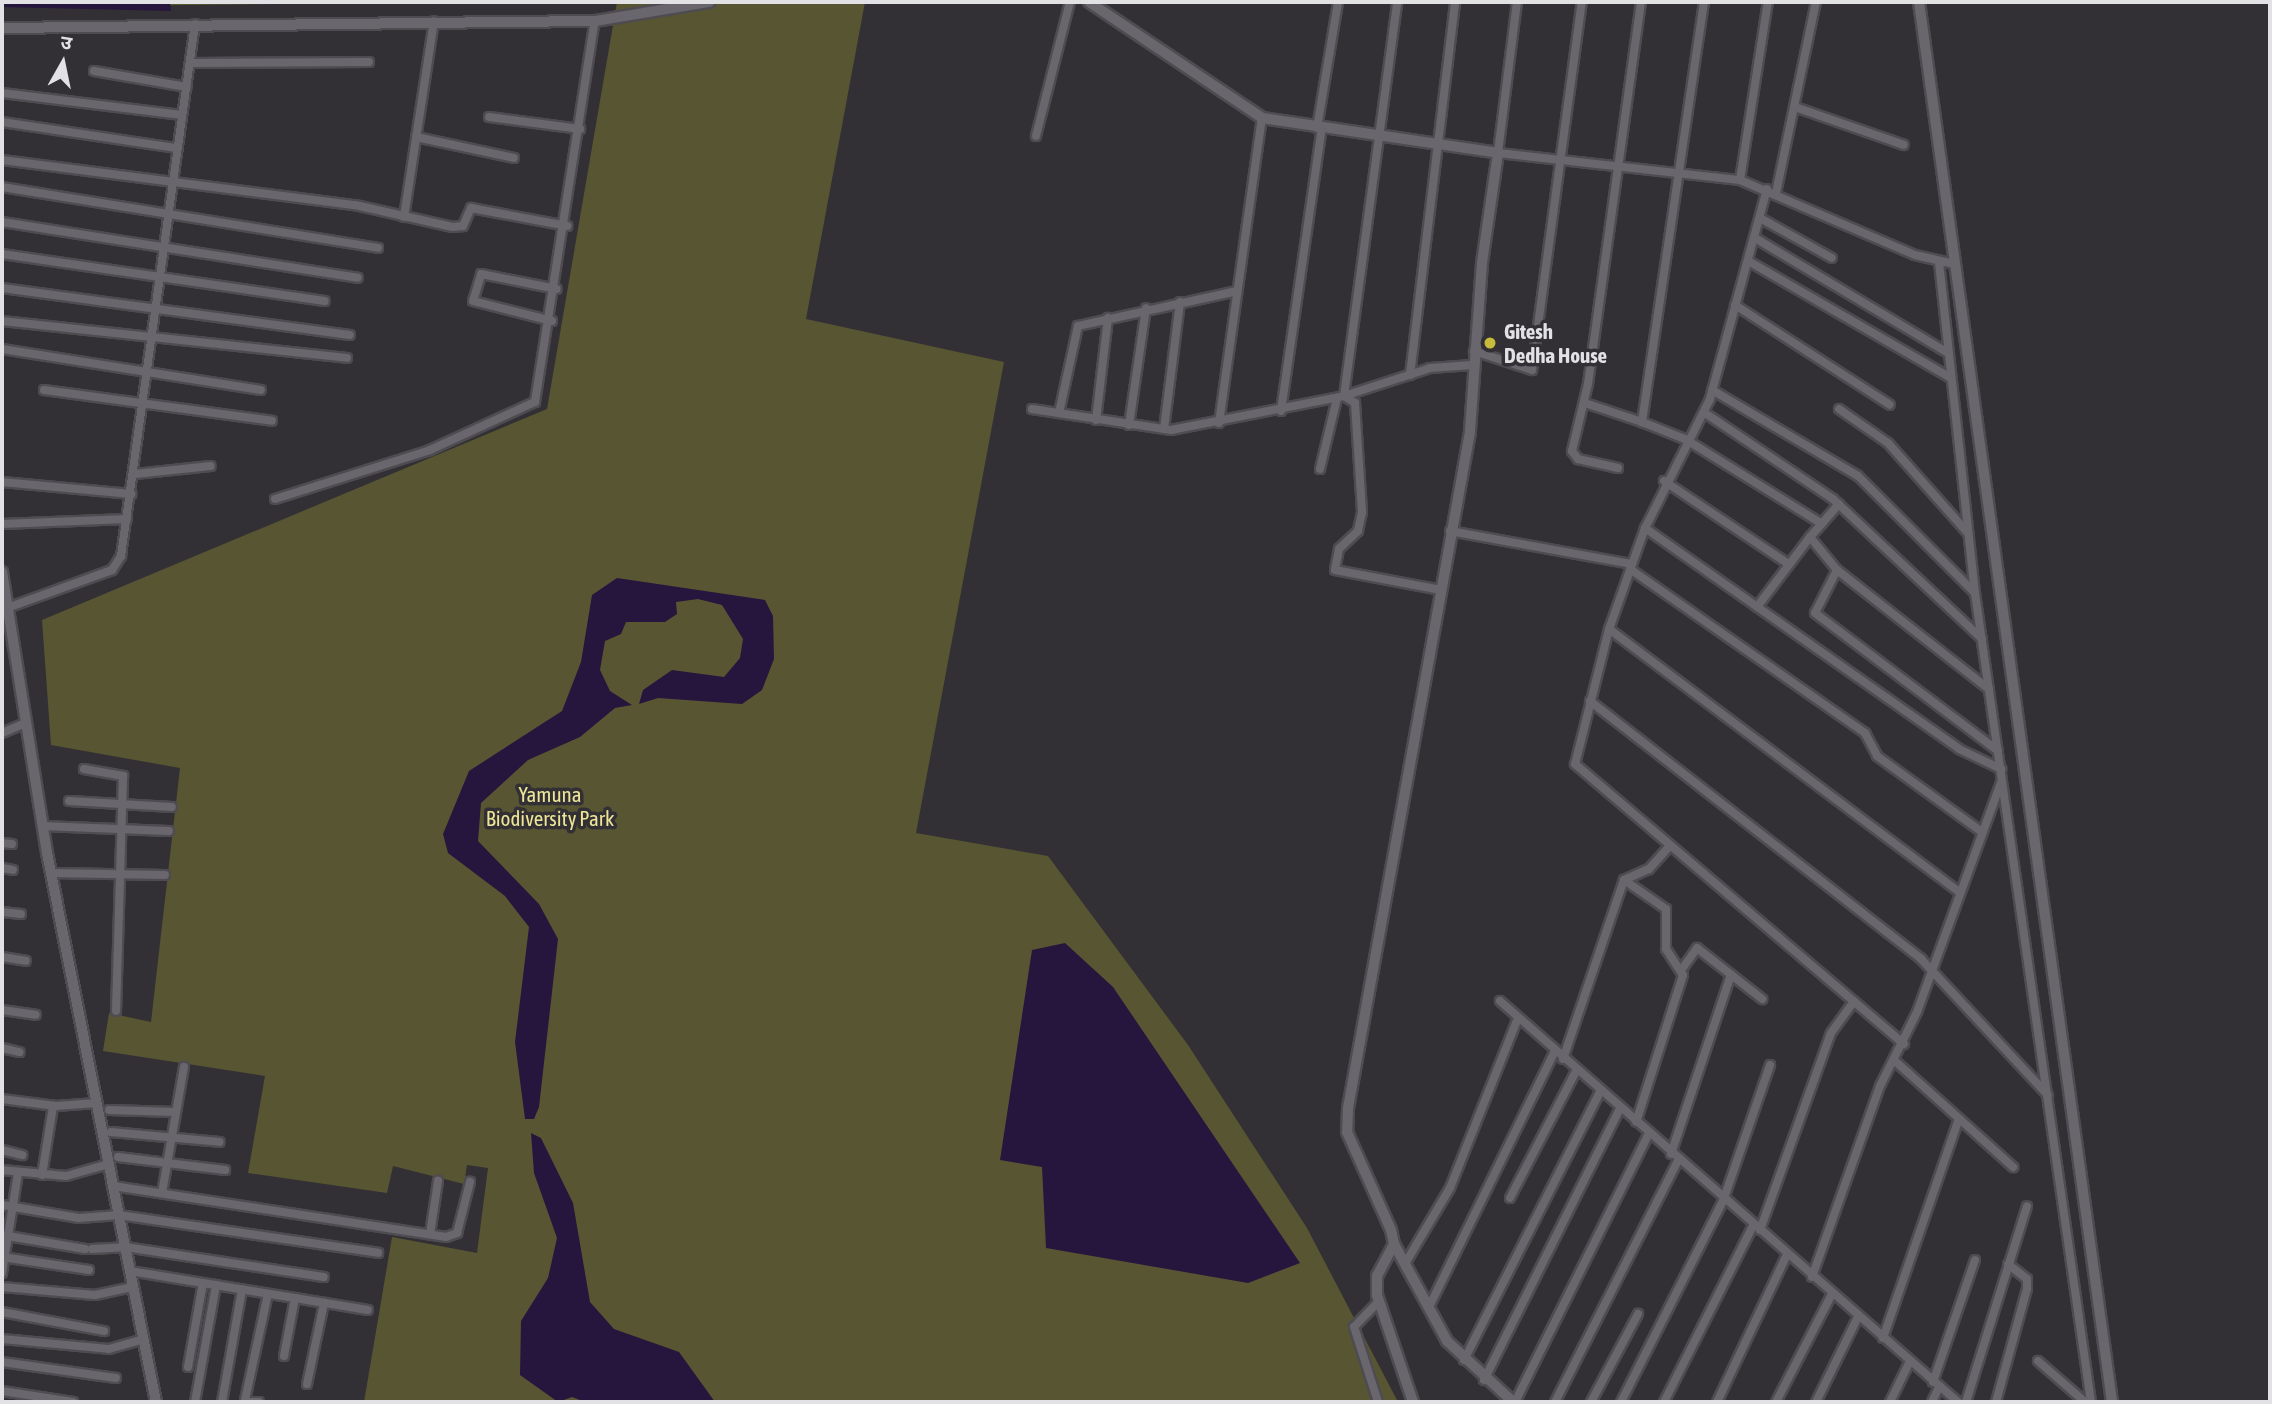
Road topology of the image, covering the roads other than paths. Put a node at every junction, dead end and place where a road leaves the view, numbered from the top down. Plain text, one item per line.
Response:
1 (709, 2) edge
2 (1070, 2) edge
3 (1089, 2) edge
4 (1339, 2) edge
5 (1397, 2) edge
6 (1455, 2) edge
7 (1517, 2) edge
8 (1582, 2) edge
9 (1641, 2) edge
10 (1704, 2) edge
11 (1768, 2) edge
12 (1816, 2) edge
13 (1919, 2) edge
14 (1103, 6) edge
15 (435, 21) junction
16 (595, 21) junction
17 (195, 24) junction
18 (2, 27) edge
19 (369, 62) dead end
20 (190, 63) junction
21 (94, 71) dead end
22 (187, 87) junction
23 (2, 93) edge
24 (1795, 107) junction
25 (180, 116) junction
26 (489, 117) dead end
27 (1262, 118) junction
28 (2, 122) edge
29 (1319, 128) junction
30 (580, 129) junction
31 (1036, 136) dead end
32 (1375, 136) junction
33 (416, 137) junction
34 (1434, 145) junction
35 (1904, 145) dead end
36 (175, 148) junction
37 (1498, 153) junction
38 (1560, 155) junction
39 (514, 158) dead end
40 (2, 160) edge
41 (1618, 163) junction
42 (1680, 173) junction
43 (1740, 180) junction
44 (173, 181) junction
45 (2, 187) edge
46 (1767, 189) junction
47 (1776, 193) junction
48 (171, 214) junction
49 (404, 217) junction
50 (1760, 218) junction
51 (2, 222) edge
52 (567, 226) junction
53 (1755, 239) junction
54 (168, 244) junction
55 (378, 248) dead end
56 (2, 254) edge
57 (1832, 258) dead end
58 (1750, 262) junction
59 (1939, 262) junction
60 (1954, 264) junction
61 (164, 277) junction
62 (358, 278) dead end
63 (2, 288) edge
64 (557, 289) junction
65 (1233, 292) junction
66 (325, 301) dead end
67 (1180, 302) junction
68 (1735, 305) junction
69 (157, 308) junction
70 (1146, 309) junction
71 (1108, 318) junction
72 (2, 321) edge
73 (552, 321) junction
74 (350, 335) dead end
75 (150, 341) junction
76 (2, 349) edge
77 (1474, 351) junction
78 (1946, 352) junction
79 (347, 358) dead end
80 (1472, 365) junction
81 (145, 373) junction
82 (1410, 375) junction
83 (1949, 377) junction
84 (44, 390) dead end
85 (261, 390) dead end
86 (1712, 390) junction
87 (1340, 397) junction
88 (142, 403) junction
89 (1585, 403) junction
90 (1890, 405) dead end
91 (1032, 409) dead end
92 (1839, 409) dead end
93 (1281, 411) junction
94 (1704, 413) junction
95 (1059, 414) junction
96 (1096, 420) junction
97 (272, 421) dead end
98 (1642, 422) junction
99 (1219, 423) junction
100 (1129, 425) junction
101 (1164, 429) junction
102 (1685, 439) junction
103 (211, 466) dead end
104 (1618, 468) dead end
105 (1320, 469) dead end
106 (135, 474) junction
107 (1664, 481) junction
108 (2, 482) edge
109 (131, 494) junction
110 (275, 499) dead end
111 (1839, 504) junction
112 (127, 519) junction
113 (2, 524) edge
114 (1822, 524) junction
115 (1645, 527) junction
116 (1450, 531) junction
117 (1968, 533) junction
118 (1810, 537) junction
119 (1787, 563) junction
120 (1631, 567) junction
121 (1837, 570) junction
122 (2, 572) edge
123 (1441, 590) junction
124 (1975, 593) junction
125 (1757, 607) junction
126 (7, 608) junction
127 (1609, 629) junction
128 (1982, 639) junction
129 (1989, 689) junction
130 (1590, 701) junction
131 (25, 723) junction
132 (2, 733) edge
133 (1998, 751) junction
134 (84, 769) dead end
135 (2001, 769) junction
136 (2002, 780) junction
137 (69, 801) dead end
138 (121, 803) junction
139 (172, 807) dead end
140 (42, 826) junction
141 (119, 828) junction
142 (169, 831) dead end
143 (1982, 832) junction
144 (2, 843) edge
145 (12, 844) dead end
146 (1669, 847) junction
147 (2, 868) edge
148 (13, 870) dead end
149 (51, 873) junction
150 (116, 874) junction
151 (166, 875) dead end
152 (1624, 880) junction
153 (1960, 893) junction
154 (2, 912) edge
155 (21, 914) dead end
156 (2, 957) edge
157 (26, 961) dead end
158 (1682, 969) junction
159 (1931, 971) junction
160 (1731, 975) junction
161 (1762, 999) dead end
162 (1500, 1001) dead end
163 (1854, 1001) junction
164 (2, 1010) edge
165 (116, 1011) dead end
166 (36, 1015) dead end
167 (1518, 1018) junction
168 (1904, 1044) junction
169 (2, 1048) edge
170 (1555, 1051) junction
171 (20, 1052) dead end
172 (1563, 1059) junction
173 (1895, 1061) junction
174 (1770, 1065) dead end
175 (184, 1067) dead end
176 (1576, 1071) junction
177 (1600, 1092) junction
178 (2048, 1095) junction
179 (2, 1098) edge
180 (97, 1103) junction
181 (57, 1106) junction
182 (1620, 1108) junction
183 (109, 1110) dead end
184 (174, 1112) junction
185 (1959, 1118) junction
186 (1636, 1122) junction
187 (111, 1132) dead end
188 (1650, 1133) junction
189 (170, 1136) junction
190 (220, 1142) dead end
191 (2, 1150) edge
192 (1671, 1154) junction
193 (22, 1155) dead end
194 (113, 1160) junction
195 (166, 1161) junction
196 (1678, 1161) junction
197 (2013, 1167) dead end
198 (2, 1170) edge
199 (225, 1170) dead end
200 (18, 1173) junction
201 (42, 1175) junction
202 (438, 1181) dead end
203 (470, 1182) dead end
204 (113, 1186) junction
205 (162, 1194) junction
206 (1510, 1198) dead end
207 (1723, 1202) junction
208 (2, 1205) edge
209 (12, 1206) junction
210 (2026, 1206) dead end
211 (119, 1215) junction
212 (1756, 1228) junction
213 (430, 1234) junction
214 (5, 1235) edge
215 (1394, 1244) junction
216 (125, 1247) junction
217 (378, 1253) dead end
218 (3, 1257) edge
219 (1786, 1257) junction
220 (1975, 1260) dead end
221 (1406, 1262) junction
222 (2008, 1264) junction
223 (89, 1270) dead end
224 (130, 1271) junction
225 (2, 1273) edge
226 (324, 1277) dead end
227 (1812, 1277) junction
228 (203, 1283) junction
229 (216, 1285) junction
230 (2, 1287) edge
231 (133, 1287) junction
232 (242, 1290) junction
233 (268, 1294) junction
234 (1832, 1294) junction
235 (295, 1298) junction
236 (1379, 1301) junction
237 (324, 1303) junction
238 (1429, 1307) junction
239 (368, 1310) dead end
240 (2, 1312) edge
241 (1638, 1314) dead end
242 (1858, 1317) junction
243 (104, 1331) dead end
244 (1884, 1338) junction
245 (2, 1339) edge
246 (144, 1339) junction
247 (284, 1356) dead end
248 (1464, 1360) junction
249 (2038, 1360) dead end
250 (1910, 1361) junction
251 (2, 1362) edge
252 (188, 1367) dead end
253 (116, 1378) dead end
254 (1484, 1380) junction
255 (307, 1384) dead end
256 (1936, 1384) junction
257 (2, 1391) edge
258 (245, 1401) edge
259 (73, 1402) edge
260 (156, 1402) edge
261 (195, 1402) edge
262 (222, 1402) edge
263 (259, 1402) edge
264 (1378, 1402) edge
265 (1413, 1402) edge
266 (1514, 1402) edge
267 (1555, 1402) edge
268 (1591, 1402) edge
269 (1620, 1402) edge
270 (1664, 1402) edge
271 (1717, 1402) edge
272 (1776, 1402) edge
273 (1816, 1402) edge
274 (1890, 1402) edge
275 (1932, 1402) edge
276 (1958, 1402) edge
277 (1966, 1402) edge
278 (1996, 1402) edge
279 (2085, 1402) edge
280 (2091, 1402) edge
281 (2112, 1402) edge

1 - 16 street
2 - 31 street
3 - 14 street
4 - 29 street
5 - 32 street
6 - 34 street
7 - 37 street
8 - 38 street
9 - 41 street
10 - 42 street
11 - 43 street
12 - 24 street
13 - 60 street
14 - 27 street
15 - 16 street
15 - 17 street
15 - 33 street
16 - 30 street
17 - 18 street
17 - 20 street
19 - 20 street
20 - 22 street
21 - 22 street
22 - 25 street
23 - 25 street
24 - 35 street
24 - 47 street
25 - 36 street
26 - 30 street
27 - 29 street
27 - 65 street
28 - 36 street
29 - 32 street
29 - 93 street
30 - 52 street
32 - 34 street
32 - 87 street
33 - 39 street
33 - 49 street
34 - 37 street
34 - 82 street
36 - 44 street
37 - 38 street
37 - 77 street
38 - 41 street
38 - 77 street
40 - 44 street
41 - 42 street
41 - 89 street
42 - 43 street
42 - 98 street
43 - 46 street
44 - 48 street
44 - 49 street
45 - 48 street
46 - 47 street
46 - 50 street
47 - 59 street
48 - 54 street
48 - 55 street
49 - 52 street
50 - 53 street
50 - 57 street
51 - 54 street
52 - 64 street
53 - 58 street
53 - 78 street
54 - 61 street
54 - 62 street
56 - 61 street
58 - 68 street
58 - 83 street
59 - 60 street
59 - 78 street
60 - 281 street
61 - 66 street
61 - 69 street
63 - 69 street
64 - 73 street
64 - 73 street
65 - 67 street
65 - 99 street
67 - 70 street
67 - 101 street
68 - 86 street
68 - 90 street
69 - 74 street
69 - 75 street
70 - 71 street
70 - 100 street
71 - 95 street
71 - 96 street
72 - 75 street
73 - 110 street
75 - 79 street
75 - 81 street
76 - 81 street
77 - 80 street
78 - 83 street
80 - 82 street
80 - 116 street
81 - 85 street
81 - 88 street
82 - 87 street
83 - 117 street
84 - 88 street
86 - 94 street
86 - 124 street
87 - 93 street
87 - 105 street
87 - 123 street
88 - 97 street
88 - 106 street
89 - 98 street
89 - 104 street
91 - 95 street
92 - 117 street
93 - 99 street
94 - 102 street
94 - 111 street
95 - 96 street
96 - 100 street
98 - 102 street
99 - 101 street
100 - 101 street
102 - 107 street
102 - 114 street
103 - 106 street
106 - 109 street
107 - 115 street
107 - 119 street
108 - 109 street
109 - 112 street
111 - 114 street
111 - 128 street
112 - 113 street
112 - 126 street
114 - 118 street
115 - 120 street
115 - 125 street
116 - 120 street
116 - 123 street
117 - 124 street
118 - 119 street
118 - 121 street
119 - 125 street
120 - 127 street
120 - 143 street
121 - 129 street
121 - 133 street
122 - 126 street
123 - 215 street
124 - 128 street
125 - 135 street
126 - 131 street
127 - 130 street
127 - 153 street
128 - 129 street
129 - 133 street
130 - 146 street
130 - 159 street
131 - 132 street
131 - 140 street
133 - 135 street
134 - 138 street
135 - 136 street
136 - 143 street
136 - 178 street
137 - 138 street
138 - 139 street
138 - 141 street
140 - 141 street
140 - 149 street
141 - 142 street
141 - 150 street
143 - 153 street
144 - 145 street
146 - 152 street
146 - 163 street
147 - 148 street
149 - 150 street
149 - 180 street
150 - 151 street
150 - 165 street
152 - 158 street
152 - 172 street
153 - 159 street
154 - 155 street
156 - 157 street
158 - 160 street
158 - 186 street
159 - 168 street
159 - 178 street
160 - 161 street
160 - 192 street
162 - 167 street
163 - 168 street
163 - 212 street
164 - 166 street
167 - 170 street
167 - 221 street
168 - 173 street
169 - 171 street
170 - 172 street
170 - 238 street
172 - 176 street
173 - 185 street
173 - 227 street
174 - 207 street
175 - 184 street
176 - 177 street
176 - 206 street
177 - 182 street
177 - 248 street
178 - 280 street
179 - 181 street
180 - 181 street
180 - 194 street
181 - 201 street
182 - 186 street
182 - 254 street
183 - 184 street
184 - 189 street
185 - 197 street
185 - 244 street
186 - 188 street
187 - 189 street
188 - 192 street
188 - 266 street
189 - 190 street
189 - 195 street
191 - 193 street
192 - 196 street
194 - 195 street
194 - 201 street
194 - 204 street
195 - 199 street
195 - 205 street
196 - 207 street
196 - 267 street
198 - 200 street
200 - 201 street
200 - 209 street
202 - 213 street
203 - 213 street
204 - 205 street
204 - 211 street
205 - 213 street
207 - 212 street
207 - 269 street
208 - 209 street
209 - 211 street
209 - 214 street
210 - 222 street
211 - 216 street
211 - 217 street
212 - 219 street
212 - 270 street
214 - 216 street
214 - 218 street
215 - 221 street
215 - 236 street
216 - 224 street
216 - 226 street
218 - 223 street
218 - 225 street
219 - 227 street
219 - 271 street
220 - 256 street
221 - 238 street
222 - 277 street
222 - 278 street
224 - 228 street
224 - 231 street
227 - 234 street
228 - 229 street
228 - 252 street
229 - 232 street
229 - 261 street
230 - 231 street
231 - 246 street
232 - 233 street
232 - 262 street
233 - 235 street
233 - 258 street
234 - 242 street
234 - 272 street
235 - 237 street
235 - 247 street
236 - 264 street
236 - 265 street
237 - 239 street
237 - 255 street
238 - 248 street
240 - 243 street
241 - 268 street
242 - 244 street
242 - 273 street
244 - 250 street
245 - 246 street
246 - 260 street
248 - 254 street
249 - 279 street
250 - 256 street
250 - 274 street
251 - 253 street
254 - 266 street
256 - 275 street
256 - 276 street
257 - 259 street
258 - 263 street

